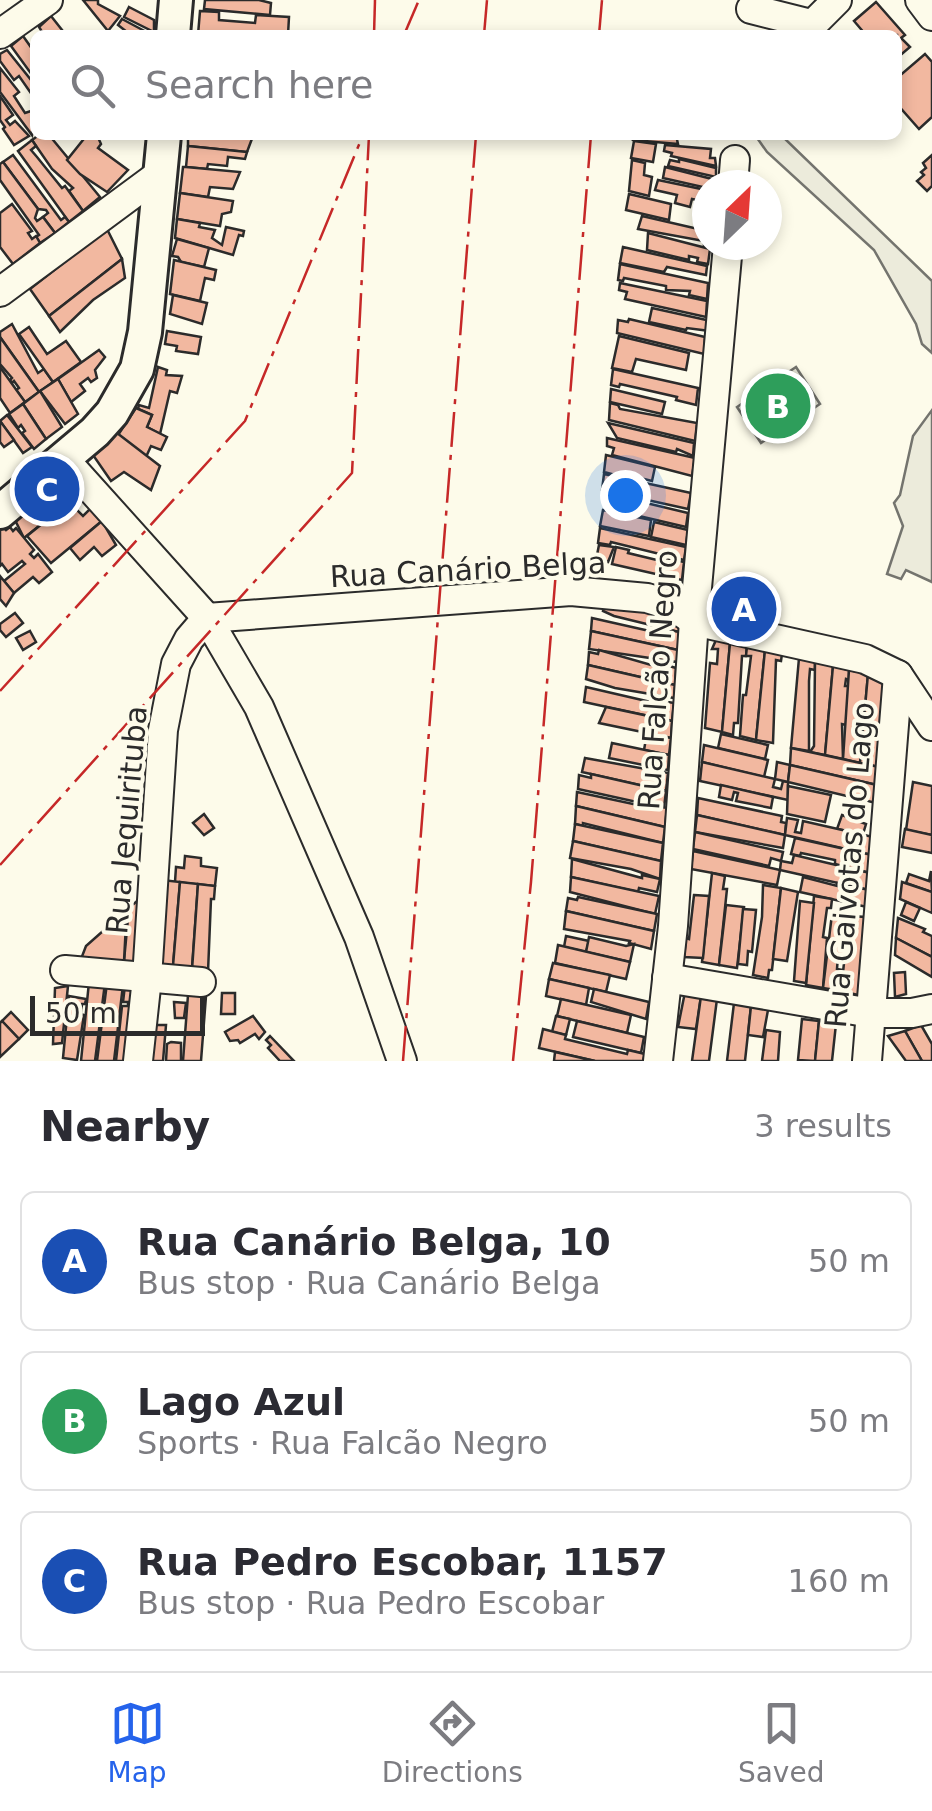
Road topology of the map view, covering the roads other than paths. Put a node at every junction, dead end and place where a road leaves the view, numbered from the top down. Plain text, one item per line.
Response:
1 (48, 0) edge
2 (176, 0) edge
3 (837, 0) edge
4 (920, 0) edge
5 (750, 9) dead end
6 (932, 16) edge
7 (806, 29) edge
8 (173, 30) edge
9 (0, 34) edge
10 (164, 140) edge
11 (161, 172) junction
12 (727, 260) edge
13 (0, 292) edge
14 (65, 460) junction
15 (0, 512) edge
16 (207, 618) junction
17 (694, 621) junction
18 (898, 675) junction
19 (932, 726) edge
20 (64, 970) dead end
21 (147, 978) junction
22 (668, 978) junction
23 (201, 982) dead end
24 (932, 1008) edge
25 (871, 1013) junction
26 (138, 1061) edge
27 (402, 1061) edge
28 (658, 1061) edge
29 (867, 1061) edge

1 - 9 street
2 - 8 main road
3 - 7 street
4 - 6 street
5 - 7 street
10 - 11 main road
11 - 13 street
11 - 14 main road
12 - 17 street, Rua Falcão Negro
14 - 15 main road
14 - 16 street
16 - 17 street, Rua Canário Belga
16 - 21 street, Rua Jequirituba
16 - 27 street
17 - 18 street, Rua Canário Belga
17 - 22 street, Rua Falcão Negro
18 - 19 street
18 - 25 street, Rua Gaivotas do Lago
20 - 21 street, Rua Jequirituba
21 - 23 street, Rua Jequirituba
21 - 26 street, Rua Jequirituba
22 - 25 street
22 - 28 street, Rua Falcão Negro
24 - 25 street
25 - 29 street, Rua Gaivotas do Lago

